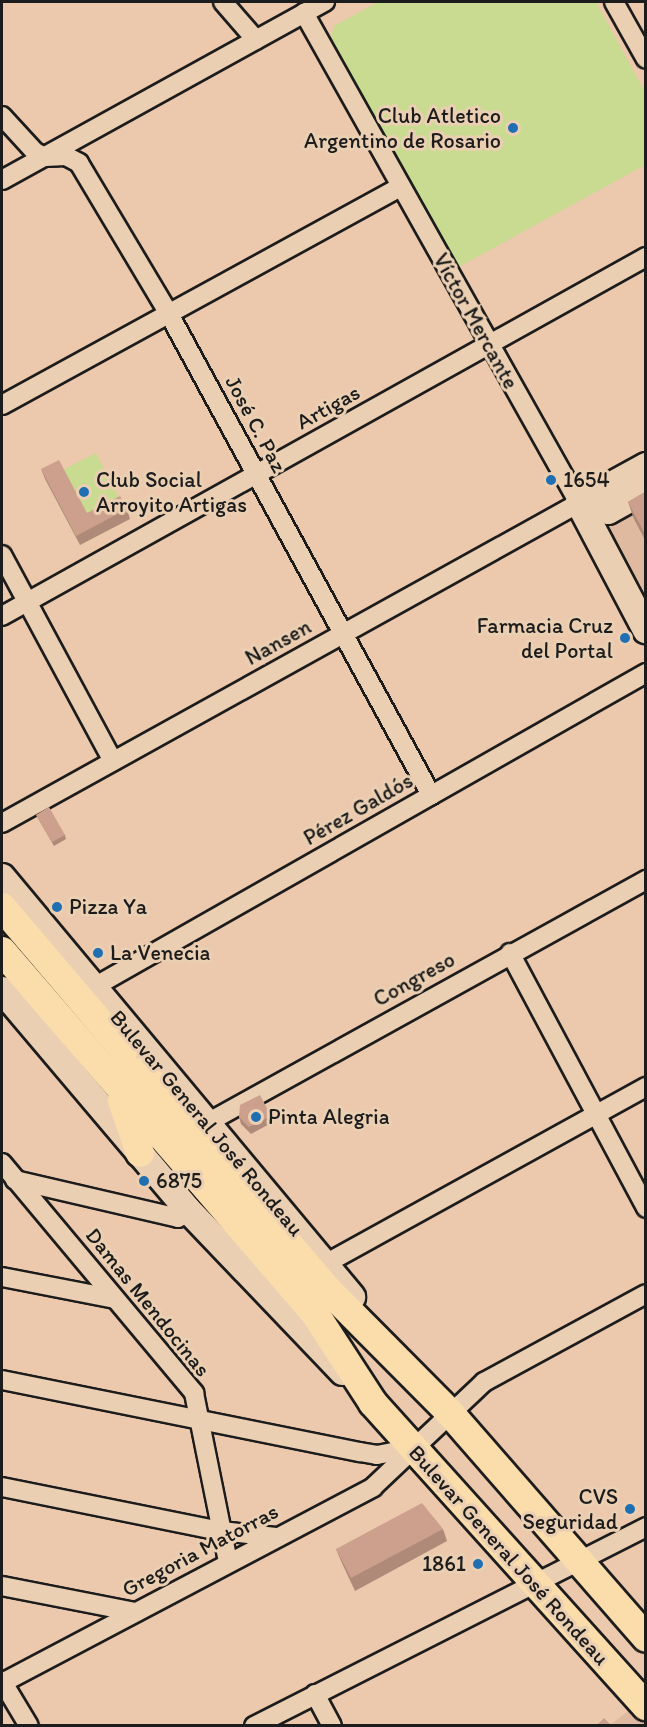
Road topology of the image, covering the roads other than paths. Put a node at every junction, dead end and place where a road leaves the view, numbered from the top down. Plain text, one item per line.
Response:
1 (223, 2) edge
2 (325, 2) edge
3 (614, 2) edge
4 (304, 13) junction
5 (256, 39) junction
6 (645, 59) edge
7 (2, 116) edge
8 (45, 157) junction
9 (2, 180) edge
10 (401, 187) junction
11 (645, 257) edge
12 (169, 314) junction
13 (489, 344) junction
14 (2, 405) edge
15 (645, 466) edge
16 (256, 474) junction
17 (645, 490) edge
18 (579, 503) junction
19 (2, 555) edge
20 (27, 602) junction
21 (2, 616) edge
22 (645, 630) edge
23 (343, 634) junction
24 (645, 673) edge
25 (113, 761) junction
26 (431, 795) junction
27 (2, 823) edge
28 (2, 877) edge
29 (645, 880) edge
30 (2, 907) edge
31 (2, 951) edge
32 (510, 953) junction
33 (71, 960) junction
34 (94, 987) junction
35 (2, 990) edge
36 (107, 1029) junction
37 (645, 1087) edge
38 (118, 1088) junction
39 (596, 1115) junction
40 (207, 1124) junction
41 (140, 1153) junction
42 (2, 1163) edge
43 (9, 1179) edge
44 (645, 1208) edge
45 (188, 1210) junction
46 (325, 1264) junction
47 (2, 1278) edge
48 (645, 1294) edge
49 (115, 1299) junction
50 (410, 1370) junction
51 (2, 1380) edge
52 (373, 1403) junction
53 (450, 1413) junction
54 (199, 1419) junction
55 (412, 1448) junction
56 (377, 1455) junction
57 (386, 1476) junction
58 (2, 1487) edge
59 (645, 1527) edge
60 (221, 1530) junction
61 (276, 1537) junction
62 (577, 1561) junction
63 (228, 1562) junction
64 (537, 1583) junction
65 (2, 1586) edge
66 (135, 1612) junction
67 (645, 1638) edge
68 (3, 1682) edge
69 (315, 1694) junction
70 (645, 1707) edge
71 (29, 1725) edge
72 (254, 1725) edge
73 (332, 1725) edge

1 - 5 street
2 - 4 street
3 - 6 street
4 - 5 street
4 - 10 street, Víctor Mercante
5 - 8 street
7 - 8 street
8 - 9 street
8 - 12 street, José C. Paz
10 - 12 street
10 - 13 street, Víctor Mercante
11 - 13 street, Artigas
12 - 14 street
12 - 16 street, José C. Paz
13 - 16 street, Artigas
13 - 18 street, Víctor Mercante
15 - 18 main road
16 - 20 street, Artigas
16 - 23 street, José C. Paz
17 - 18 main road
18 - 22 main road, Víctor Mercante
18 - 23 street, Nansen
19 - 20 street
20 - 21 street, Artigas
20 - 25 street
23 - 25 street, Nansen
23 - 26 street, José C. Paz
24 - 26 street, Pérez Galdós
25 - 27 street, Nansen
26 - 34 street, Pérez Galdós
28 - 33 main road, Bulevar General José Rondeau
29 - 32 street, Congreso
30 - 36 main road, Bulevar General José Rondeau
31 - 38 main road, Bulevar General José Rondeau
32 - 39 street
32 - 40 street, Congreso
33 - 34 main road, Bulevar General José Rondeau
33 - 36 main road
34 - 40 main road, Bulevar General José Rondeau
35 - 41 main road, Bulevar General José Rondeau
36 - 50 main road, Bulevar General José Rondeau
37 - 39 street
38 - 41 main road
38 - 52 main road, Bulevar General José Rondeau
39 - 44 street
39 - 46 street
40 - 46 main road, Bulevar General José Rondeau
41 - 45 main road, Bulevar General José Rondeau
42 - 43 street, Damas Mendocinas
43 - 45 street
43 - 49 street, Damas Mendocinas
45 - 52 main road, Bulevar General José Rondeau
46 - 50 main road, Bulevar General José Rondeau
47 - 49 street
48 - 53 street, Gregoria Matorras
49 - 54 street, Damas Mendocinas
50 - 53 main road, Bulevar General José Rondeau
51 - 54 street
52 - 55 main road, Bulevar General José Rondeau
53 - 55 street, Gregoria Matorras
53 - 62 main road, Bulevar General José Rondeau
54 - 56 street
54 - 60 street, Damas Mendocinas
55 - 56 street
55 - 57 street, Gregoria Matorras
55 - 64 main road, Bulevar General José Rondeau
56 - 57 street
57 - 61 street, Gregoria Matorras
58 - 60 street
59 - 62 street
60 - 61 street
60 - 63 street, Damas Mendocinas
61 - 63 street, Gregoria Matorras
62 - 64 street
62 - 67 main road, Bulevar General José Rondeau
63 - 66 street, Gregoria Matorras
64 - 69 street
64 - 70 main road, Bulevar General José Rondeau
65 - 66 street
66 - 68 street, Gregoria Matorras
68 - 71 street
69 - 72 street
69 - 73 street

